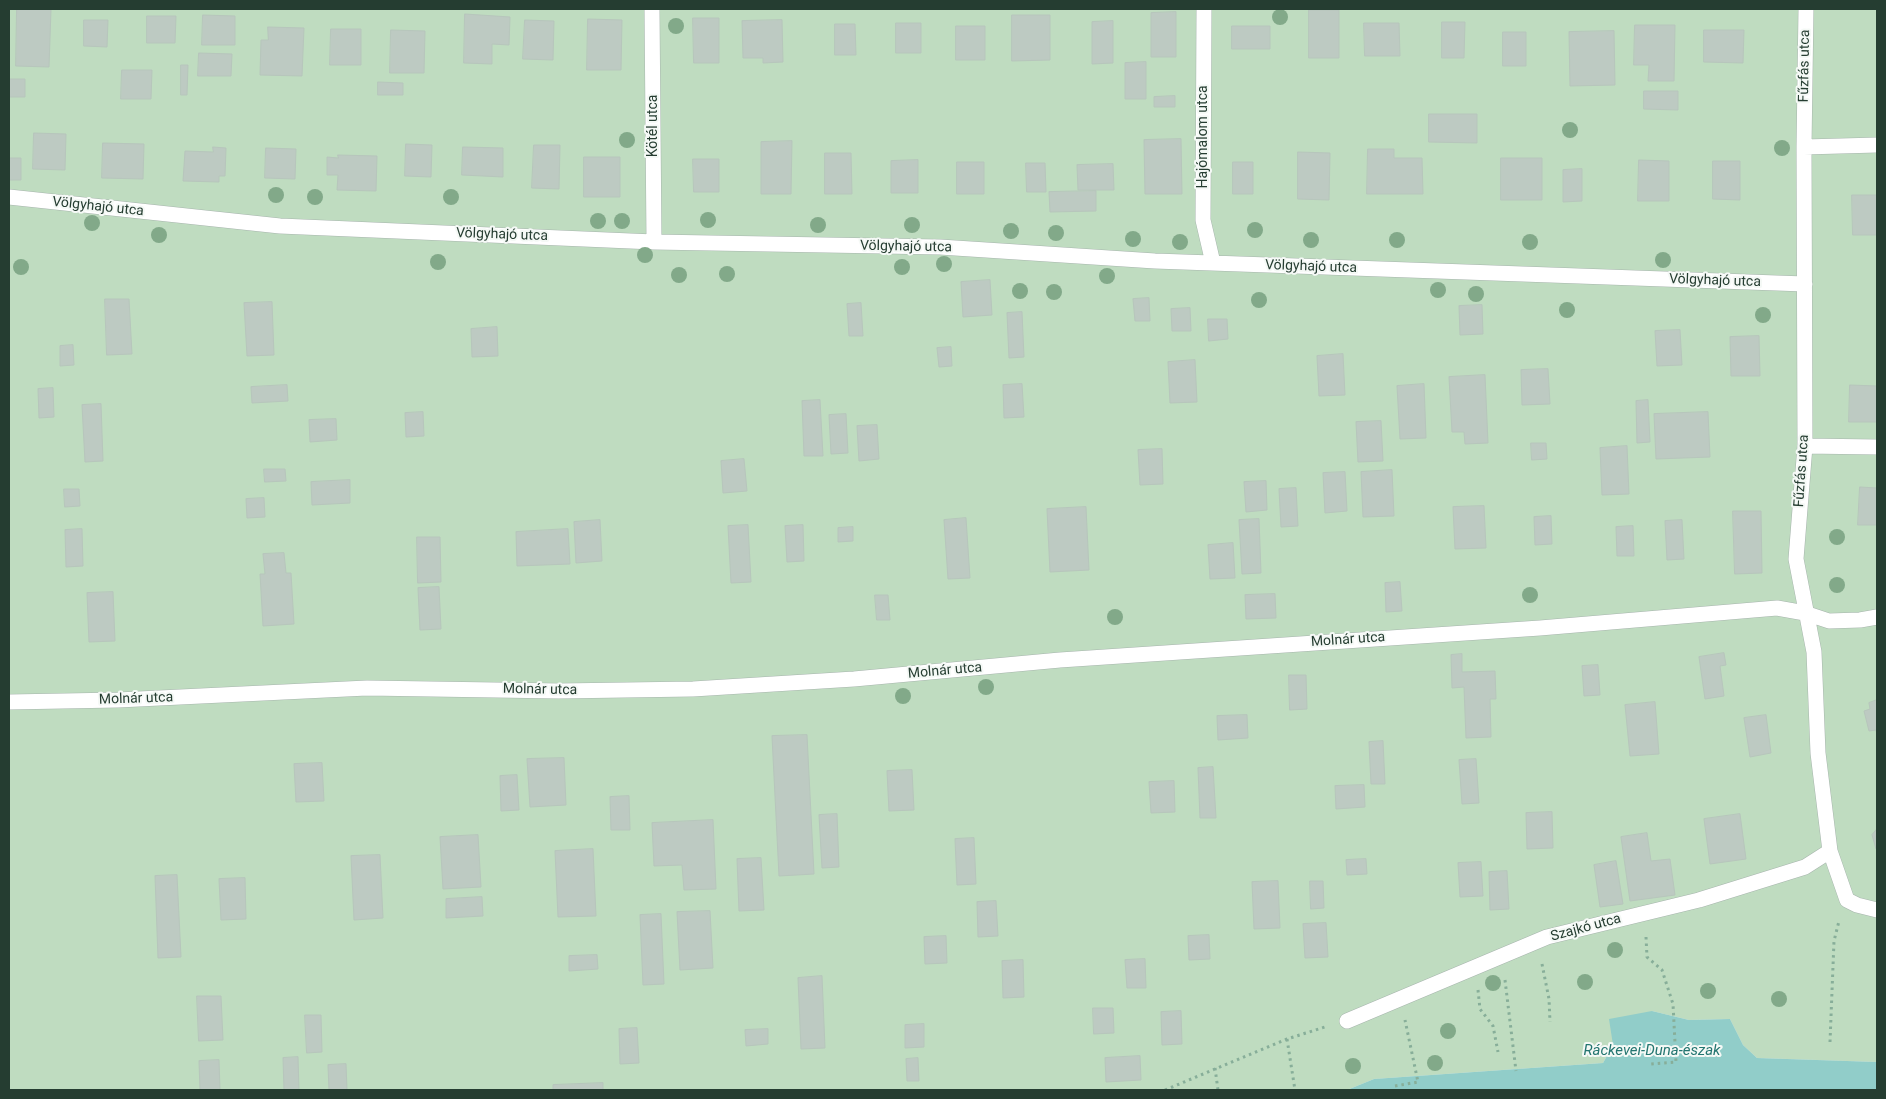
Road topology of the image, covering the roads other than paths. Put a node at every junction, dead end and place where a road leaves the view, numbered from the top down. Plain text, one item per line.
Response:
1 (652, 9) edge
2 (1204, 9) edge
3 (1806, 9) edge
4 (1877, 145) edge
5 (1804, 147) junction
6 (9, 197) edge
7 (654, 242) junction
8 (1213, 263) junction
9 (1805, 284) junction
10 (1805, 446) junction
11 (1877, 447) edge
12 (1806, 613) junction
13 (1877, 617) edge
14 (9, 702) edge
15 (1830, 851) junction
16 (1875, 910) edge
17 (1347, 1021) road end

1 - 7 street, Kötél utca
2 - 8 street, Hajómalom utca
3 - 5 street, Fűzfás utca
4 - 5 street
5 - 9 street, Fűzfás utca
6 - 7 street, Völgyhajó utca
7 - 8 street, Völgyhajó utca
8 - 9 street, Völgyhajó utca
9 - 10 street, Fűzfás utca
10 - 11 street
10 - 12 street, Fűzfás utca
12 - 13 street, Molnár utca
12 - 14 street, Molnár utca
12 - 15 street, Fűzfás utca
15 - 16 street, Fűzfás utca
15 - 17 street, Szajkó utca

